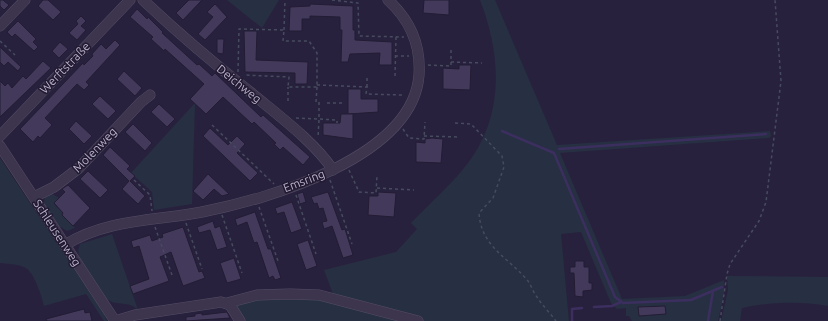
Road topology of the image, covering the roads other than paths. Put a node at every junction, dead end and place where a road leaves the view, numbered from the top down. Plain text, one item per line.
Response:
1 (25, 0) edge
2 (130, 0) edge
3 (143, 0) edge
4 (388, 0) edge
5 (0, 26) edge
6 (150, 95) dead end
7 (0, 136) edge
8 (0, 146) edge
9 (330, 171) junction
10 (34, 197) junction
11 (65, 245) junction
12 (227, 303) junction
13 (115, 321) edge
14 (240, 321) edge
15 (418, 321) edge

1 - 5 street
2 - 7 street, Werftstraße
3 - 9 street, Deichweg
4 - 9 street, Emsring
6 - 10 street, Molenweg
8 - 10 street, Schleusenweg
9 - 11 street, Emsring
10 - 11 street, Schleusenweg
11 - 13 street, Schleusenweg
12 - 13 street, Schleusenweg
12 - 14 street
12 - 15 street, Schleusenweg

